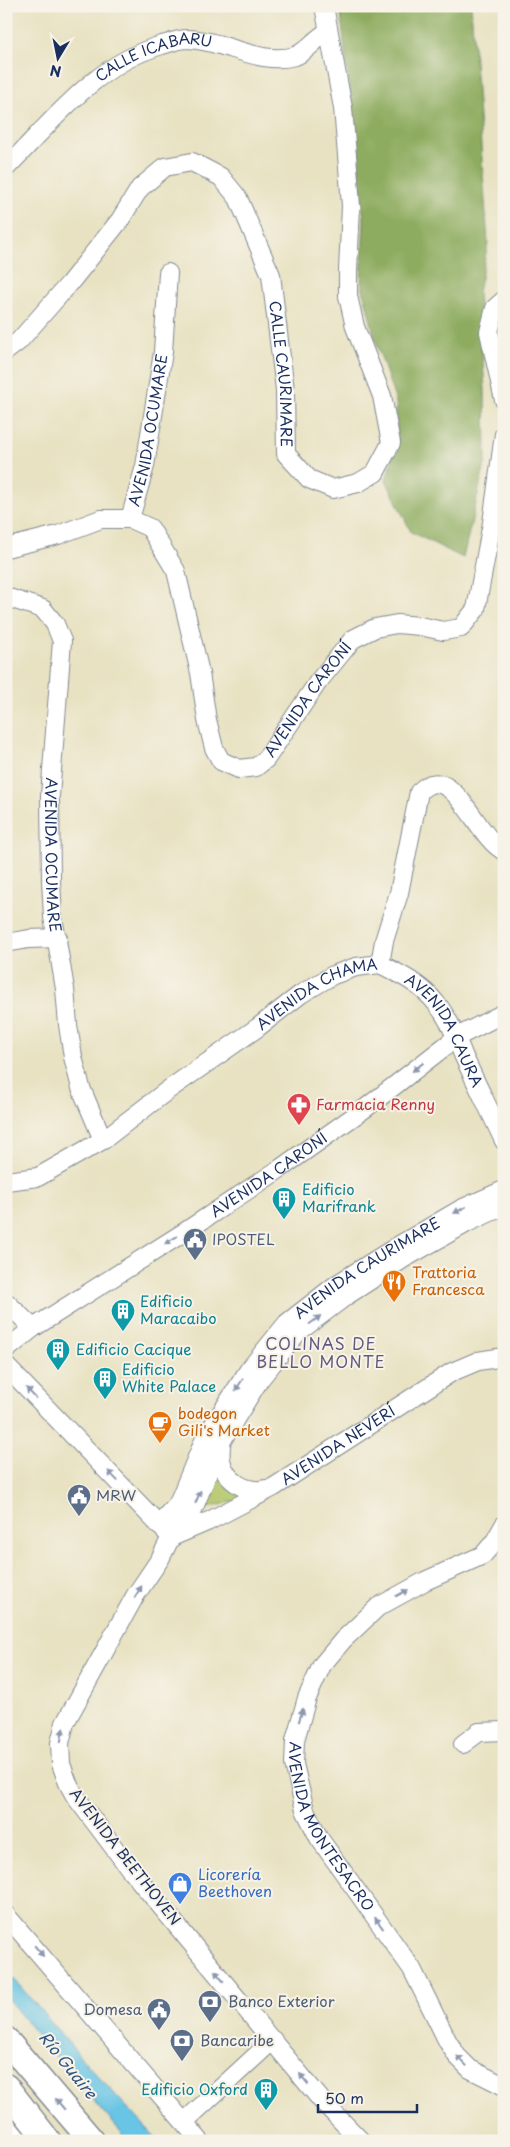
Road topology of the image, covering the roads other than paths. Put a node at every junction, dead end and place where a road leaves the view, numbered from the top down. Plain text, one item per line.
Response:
1 (324, 6) edge
2 (328, 32) junction
3 (6, 168) edge
4 (168, 273) dead end
5 (504, 300) edge
6 (6, 351) edge
7 (504, 400) edge
8 (504, 434) edge
9 (130, 519) junction
10 (6, 548) edge
11 (6, 597) edge
12 (504, 852) edge
13 (58, 938) junction
14 (6, 943) edge
15 (380, 964) junction
16 (504, 1013) edge
17 (457, 1037) junction
18 (103, 1140) junction
19 (504, 1141) edge
20 (6, 1181) edge
21 (504, 1190) edge
22 (504, 1206) edge
23 (6, 1302) edge
24 (33, 1328) junction
25 (6, 1350) edge
26 (504, 1358) edge
27 (6, 1366) edge
28 (221, 1442) junction
29 (274, 1488) junction
30 (504, 1525) edge
31 (165, 1531) junction
32 (504, 1731) edge
33 (463, 1744) dead end
34 (6, 1915) edge
35 (6, 2040) edge
36 (273, 2040) junction
37 (504, 2086) edge
38 (6, 2088) edge
39 (184, 2122) junction
40 (6, 2126) edge
41 (19, 2141) edge
42 (48, 2141) edge
43 (92, 2141) edge
44 (200, 2141) edge
45 (361, 2141) edge

1 - 2 street, CALLE CAURIMARE
2 - 3 street, CALLE ICABARU
2 - 6 street, CALLE CAURIMARE
4 - 9 street, AVENIDA OCUMARE
5 - 7 street
8 - 9 street, AVENIDA CARONÍ
9 - 10 street, AVENIDA OCUMARE
11 - 13 street, AVENIDA OCUMARE
12 - 15 street, AVENIDA CHAMA
13 - 14 street
13 - 18 street, AVENIDA OCUMARE
15 - 17 street, AVENIDA CAURA
15 - 18 street, AVENIDA CHAMA
16 - 17 street, AVENIDA CARONÍ
17 - 19 street, AVENIDA CAURA
17 -> 24 street, AVENIDA CARONÍ
18 - 20 street, AVENIDA CHAMA
21 -> 31 street, AVENIDA CAURIMARE
28 -> 22 street, AVENIDA CAURIMARE
23 - 24 street
24 - 25 street, AVENIDA CARONÍ
26 - 29 street, AVENIDA NEVERÍ
31 -> 27 street
28 - 29 street
31 -> 28 street, AVENIDA CAURIMARE
29 - 31 street, AVENIDA NEVERÍ
37 -> 30 street, AVENIDA MONTESACRO
36 -> 31 street, AVENIDA BEETHOVEN
32 - 33 street
34 -> 39 street
43 -> 35 highway
36 - 39 street
45 -> 36 street, AVENIDA BEETHOVEN
38 - 42 highway
39 - 44 street
40 - 41 street

